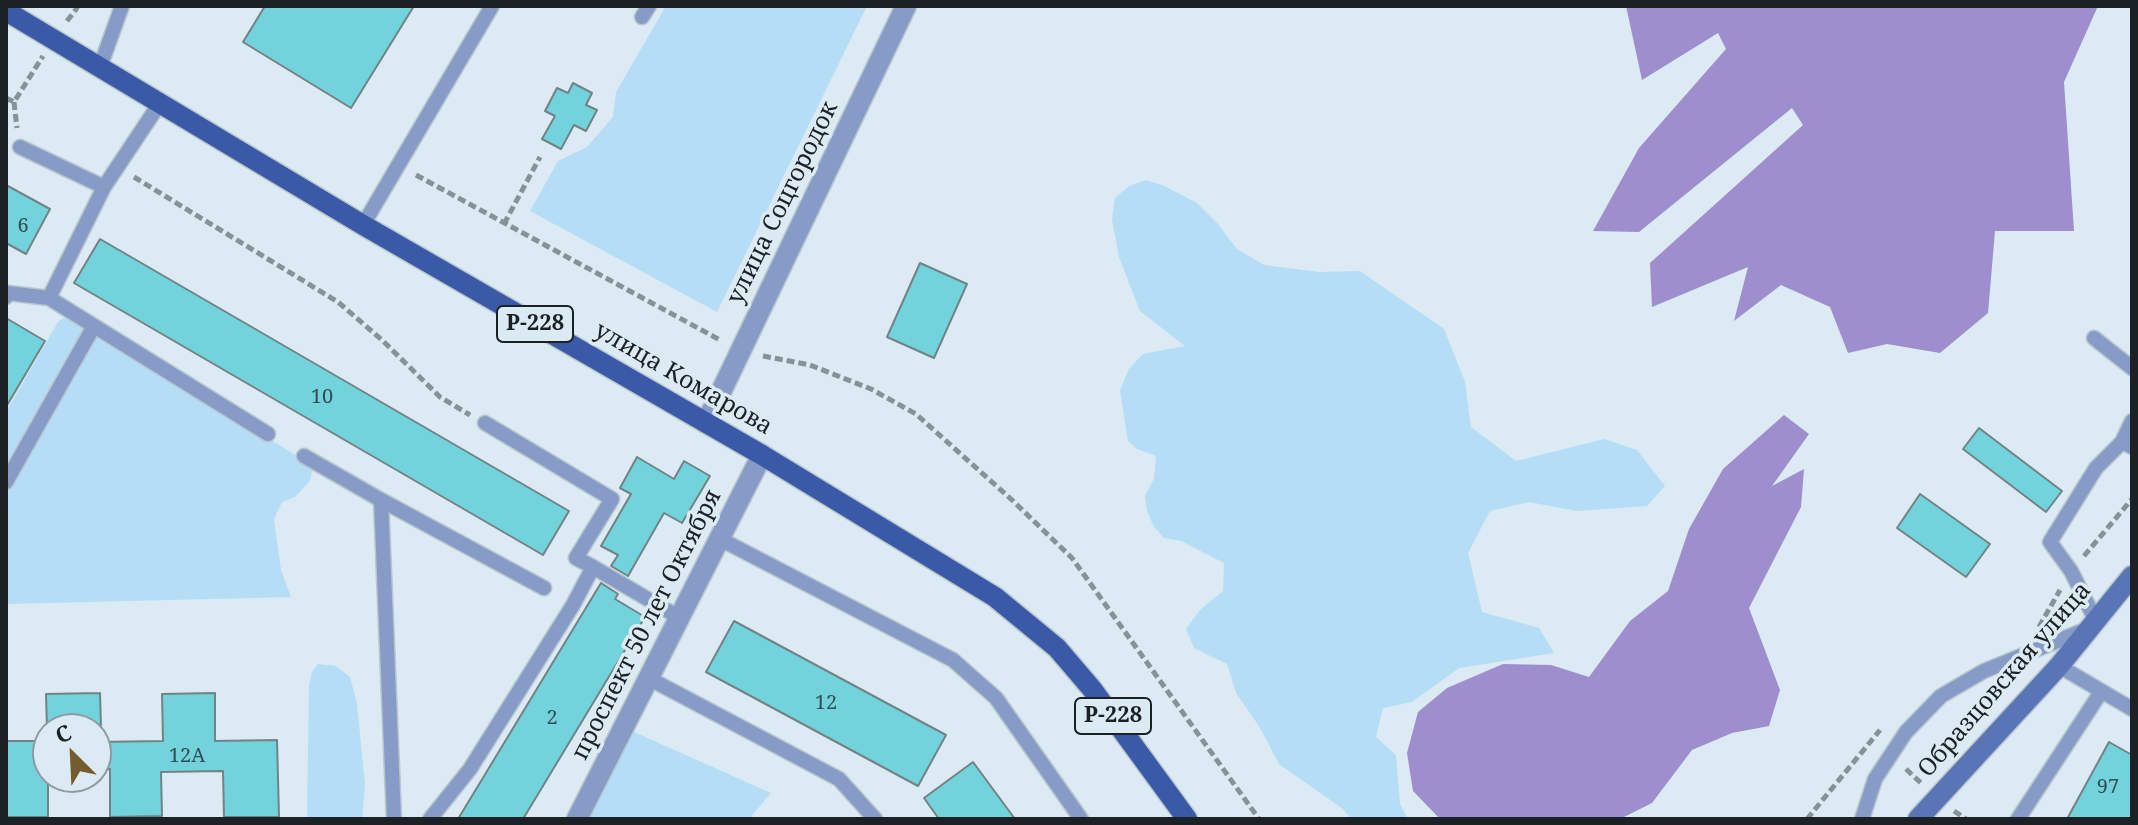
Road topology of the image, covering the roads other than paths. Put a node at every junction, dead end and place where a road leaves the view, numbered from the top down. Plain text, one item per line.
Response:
1 (122, 6) edge
2 (492, 6) edge
3 (906, 6) edge
4 (6, 11) edge
5 (100, 67) junction
6 (160, 103) junction
7 (20, 147) road end
8 (104, 187) junction
9 (363, 225) junction
10 (6, 297) edge
11 (49, 298) junction
12 (94, 326) junction
13 (2094, 338) dead end
14 (2132, 368) edge
15 (2132, 421) edge
16 (485, 423) road end
17 (706, 423) junction
18 (268, 434) dead end
19 (2127, 444) edge
20 (762, 455) junction
21 (304, 456) dead end
22 (6, 482) edge
23 (381, 500) junction
24 (720, 539) junction
25 (593, 567) junction
26 (2132, 576) edge
27 (544, 588) dead end
28 (680, 618) junction
29 (2091, 624) junction
30 (2059, 666) junction
31 (650, 679) junction
32 (2101, 692) junction
33 (2132, 709) edge
34 (394, 819) edge
35 (430, 819) edge
36 (577, 819) edge
37 (875, 819) edge
38 (1081, 819) edge
39 (1187, 819) edge
40 (1862, 819) edge
41 (1918, 819) edge
42 (2018, 819) edge

1 - 5 lane
2 - 9 lane
3 - 17 street, улица Соцгородок
4 - 5 main road, улица Комарова / Р-228
5 - 6 main road, улица Комарова / Р-228
6 - 8 lane
6 - 9 main road, улица Комарова / Р-228
7 - 8 lane
8 - 11 lane
9 - 17 main road, улица Комарова / Р-228
10 - 11 lane
11 - 12 lane
12 - 18 lane
12 - 22 lane
13 - 14 lane
15 - 19 lane
16 - 25 lane
17 - 20 main road, улица Комарова / Р-228
19 - 29 lane
20 - 24 street, проспект 50 лет Октября
20 - 39 main road, улица Комарова / Р-228
21 - 23 lane
23 - 27 lane
23 - 34 lane
24 - 28 street, проспект 50 лет Октября
24 - 38 lane
25 - 28 lane
25 - 35 lane
26 - 29 main road, Образцовская улица
28 - 31 street, проспект 50 лет Октября
29 - 30 main road, Образцовская улица
29 - 40 lane
30 - 32 lane
30 - 41 main road, Образцовская улица
31 - 36 street, проспект 50 лет Октября
31 - 37 lane
32 - 33 lane
32 - 42 lane

